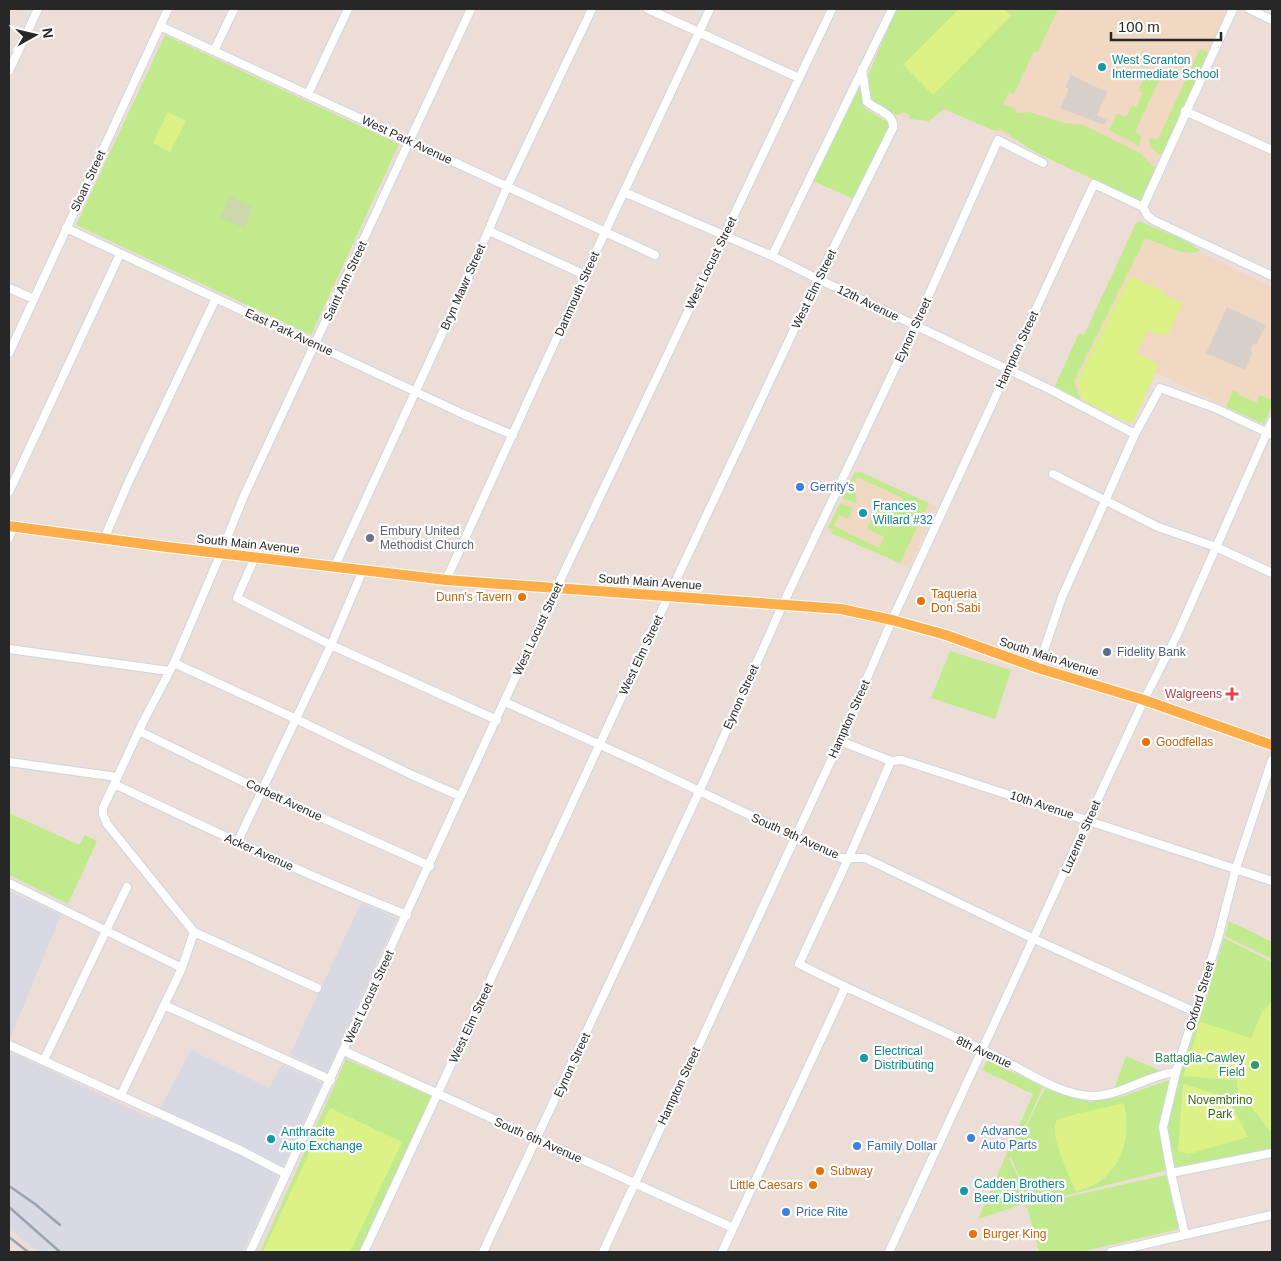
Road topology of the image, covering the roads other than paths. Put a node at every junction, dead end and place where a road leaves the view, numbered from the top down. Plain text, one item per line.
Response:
1 (38, 9) edge
2 (168, 9) edge
3 (234, 9) edge
4 (348, 9) edge
5 (472, 9) edge
6 (592, 9) edge
7 (648, 9) edge
8 (710, 9) edge
9 (832, 9) edge
10 (892, 9) edge
11 (1233, 9) edge
12 (1249, 9) edge
13 (1272, 20) edge
14 (160, 26) junction
15 (699, 31) junction
16 (214, 51) junction
17 (862, 69) junction
18 (9, 71) edge
19 (799, 78) junction
20 (308, 94) junction
21 (1186, 110) junction
22 (410, 142) junction
23 (1272, 150) edge
24 (1043, 162) dead end
25 (508, 187) junction
26 (624, 192) junction
27 (1143, 206) junction
28 (66, 228) junction
29 (489, 230) junction
30 (605, 232) junction
31 (724, 235) junction
32 (120, 254) junction
33 (655, 256) dead end
34 (772, 256) junction
35 (585, 275) junction
36 (1272, 276) edge
37 (818, 280) junction
38 (9, 288) edge
39 (216, 298) junction
40 (34, 300) junction
41 (915, 326) junction
42 (315, 345) junction
43 (9, 353) edge
44 (1008, 371) junction
45 (416, 391) junction
46 (1272, 421) edge
47 (1135, 434) junction
48 (1270, 434) edge
49 (513, 435) junction
50 (1053, 474) dead end
51 (9, 492) edge
52 (1104, 500) junction
53 (11, 526) edge
54 (9, 538) edge
55 (104, 538) junction
56 (1216, 547) junction
57 (222, 553) junction
58 (255, 557) junction
59 (335, 566) junction
60 (363, 570) junction
61 (1272, 573) edge
62 (446, 580) junction
63 (557, 587) junction
64 (668, 597) junction
65 (783, 604) junction
66 (892, 620) junction
67 (331, 645) junction
68 (9, 649) edge
69 (174, 663) junction
70 (1038, 668) junction
71 (169, 671) junction
72 (1144, 700) junction
73 (505, 702) junction
74 (296, 719) junction
75 (497, 720) junction
76 (139, 731) junction
77 (840, 741) junction
78 (600, 745) junction
79 (1272, 745) edge
80 (1272, 760) edge
81 (891, 761) junction
82 (9, 762) edge
83 (116, 781) junction
84 (262, 791) junction
85 (699, 792) junction
86 (460, 796) junction
87 (1088, 820) junction
88 (795, 836) junction
89 (237, 843) junction
90 (849, 858) junction
91 (430, 866) junction
92 (1236, 868) junction
93 (1272, 881) edge
94 (9, 883) edge
95 (127, 887) dead end
96 (407, 915) junction
97 (107, 930) junction
98 (194, 932) junction
99 (1034, 939) junction
100 (182, 968) junction
101 (317, 988) dead end
102 (845, 988) junction
103 (164, 1005) junction
104 (1195, 1012) junction
105 (9, 1045) edge
106 (344, 1051) junction
107 (983, 1051) junction
108 (44, 1060) junction
109 (1176, 1072) junction
110 (331, 1080) junction
111 (438, 1094) junction
112 (121, 1095) junction
113 (538, 1139) junction
114 (1272, 1152) edge
115 (1171, 1172) junction
116 (286, 1174) junction
117 (634, 1184) junction
118 (1272, 1215) edge
119 (733, 1228) junction
120 (1185, 1235) junction
121 (250, 1252) edge
122 (364, 1252) edge
123 (483, 1252) edge
124 (602, 1252) edge
125 (722, 1252) edge
126 (889, 1252) edge
127 (1111, 1252) edge

1 - 18 street
2 - 14 street, Sloan Street
3 - 16 street
4 - 20 street
5 - 22 street, Saint Ann Street
6 - 25 street, Bryn Mawr Street
7 - 15 street
8 - 15 street, Dartmouth Street
9 - 19 street, West Locust Street
10 - 17 street
11 - 21 street
12 - 13 street
14 - 16 street, West Park Avenue
14 - 28 street, Sloan Street
15 - 19 street
15 - 26 street, Dartmouth Street
16 - 20 street, West Park Avenue
17 - 34 street
17 - 37 street, West Elm Street
19 - 31 street, West Locust Street
20 - 22 street, West Park Avenue
21 - 23 street
21 - 27 street
22 - 25 street, West Park Avenue
22 - 42 street, Saint Ann Street
24 - 41 street, Eynon Street
25 - 29 street, Bryn Mawr Street
25 - 30 street, West Park Avenue
26 - 30 street, Dartmouth Street
26 - 31 street, 12th Avenue
27 - 36 street
27 - 44 street, Hampton Street
28 - 32 street, East Park Avenue
28 - 40 street, Sloan Street
29 - 35 street
29 - 45 street, Bryn Mawr Street
30 - 33 street, West Park Avenue
30 - 35 street, Dartmouth Street
31 - 34 street, 12th Avenue
31 - 63 street, West Locust Street
32 - 39 street, East Park Avenue
32 - 51 street
34 - 37 street, 12th Avenue
35 - 49 street, Dartmouth Street
37 - 41 street, 12th Avenue
37 - 64 street, West Elm Street
38 - 40 street
39 - 42 street, East Park Avenue
39 - 55 street
40 - 43 street, Sloan Street
41 - 44 street, 12th Avenue
41 - 65 street, Eynon Street
42 - 45 street, East Park Avenue
42 - 57 street, Saint Ann Street
44 - 47 street, 12th Avenue
44 - 66 street, Hampton Street
45 - 49 street, East Park Avenue
45 - 59 street, Bryn Mawr Street
46 - 48 street, Luzerne Street
47 - 48 street
47 - 52 street
48 - 56 street, Luzerne Street
49 - 62 street, Dartmouth Street
50 - 52 street
52 - 56 street
52 - 70 street
53 - 54 street
53 - 55 main road, South Main Avenue
55 - 57 main road, South Main Avenue
56 - 61 street
56 - 72 street, Luzerne Street
57 - 58 main road, South Main Avenue
57 - 69 street, Saint Ann Street
58 - 59 main road, South Main Avenue
58 - 67 street
59 - 60 main road, South Main Avenue
60 - 62 main road, South Main Avenue
60 - 67 street
62 - 63 main road, South Main Avenue
63 - 64 main road, South Main Avenue
63 - 73 street, West Locust Street
64 - 65 main road, South Main Avenue
64 - 78 street, West Elm Street
65 - 66 main road, South Main Avenue
65 - 85 street, Eynon Street
66 - 70 main road, South Main Avenue
66 - 77 street, Hampton Street
67 - 74 street
67 - 75 street
68 - 71 street
69 - 71 street, Saint Ann Street
69 - 74 street
70 - 72 main road, South Main Avenue
71 - 76 street, Saint Ann Street
72 - 79 main road, South Main Avenue
72 - 87 street, Luzerne Street
73 - 75 street, West Locust Street
73 - 78 street, South 9th Avenue
74 - 84 street
74 - 86 street
75 - 86 street, West Locust Street
76 - 83 street, Saint Ann Street
76 - 84 street, Corbett Avenue
77 - 81 street, 10th Avenue
77 - 88 street, Hampton Street
78 - 85 street, South 9th Avenue
78 - 111 street, West Elm Street
80 - 92 street, Oxford Street
81 - 87 street, 10th Avenue
81 - 90 street
82 - 83 street, Acker Avenue
83 - 89 street, Acker Avenue
83 - 98 street, Saint Ann Street
84 - 89 street
84 - 91 street, Corbett Avenue
85 - 88 street, South 9th Avenue
85 - 113 street, Eynon Street
86 - 91 street, West Locust Street
87 - 92 street, 10th Avenue
87 - 99 street, Luzerne Street
88 - 90 street, South 9th Avenue
88 - 117 street, Hampton Street
89 - 96 street, Acker Avenue
90 - 99 street, South 9th Avenue
90 - 102 street, 8th Avenue
91 - 96 street, West Locust Street
92 - 93 street, 10th Avenue
92 - 104 street, Oxford Street
94 - 97 street
95 - 97 street
96 - 106 street, West Locust Street
97 - 100 street
97 - 108 street
98 - 100 street
98 - 101 street
99 - 104 street, South 9th Avenue
99 - 107 street, Luzerne Street
100 - 103 street
102 - 107 street, 8th Avenue
102 - 119 street
103 - 110 street
103 - 112 street
104 - 109 street, Oxford Street
105 - 108 street
106 - 110 street, West Locust Street
106 - 111 street, South 6th Avenue
107 - 109 street, 8th Avenue
107 - 126 street, Luzerne Street
108 - 112 street
109 - 115 street, Oxford Street
110 - 116 street, West Locust Street
111 - 113 street, South 6th Avenue
111 - 122 street, West Elm Street
112 - 116 street
113 - 117 street, South 6th Avenue
113 - 123 street, Eynon Street
114 - 115 street
115 - 120 street, Oxford Street
116 - 121 street, West Locust Street
117 - 119 street, South 6th Avenue
117 - 124 street, Hampton Street
118 - 120 street
119 - 125 street
120 - 127 street

